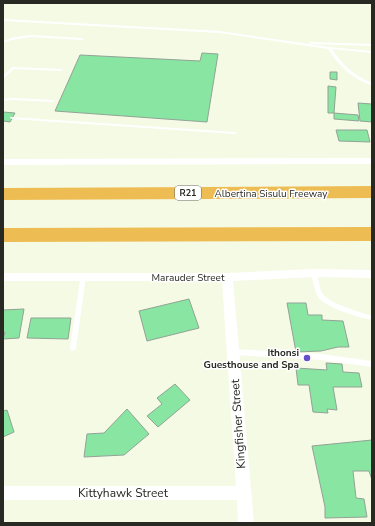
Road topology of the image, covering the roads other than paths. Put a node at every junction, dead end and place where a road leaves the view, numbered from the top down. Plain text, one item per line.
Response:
1 (3, 20) edge
2 (82, 39) dead end
3 (3, 42) edge
4 (301, 44) junction
5 (372, 45) edge
6 (329, 48) junction
7 (372, 52) edge
8 (61, 70) dead end
9 (3, 78) edge
10 (372, 84) edge
11 (3, 100) edge
12 (53, 101) dead end
13 (12, 118) dead end
14 (235, 133) dead end
15 (372, 161) edge
16 (3, 162) edge
17 (372, 192) edge
18 (3, 194) edge
19 (372, 234) edge
20 (3, 235) edge
21 (314, 274) junction
22 (372, 274) edge
23 (83, 276) junction
24 (3, 277) edge
25 (228, 277) junction
26 (372, 318) edge
27 (73, 348) dead end
28 (233, 352) junction
29 (372, 364) edge
30 (3, 493) edge
31 (244, 493) junction
32 (246, 523) edge

1 - 4 lane
2 - 3 lane
4 - 5 lane
4 - 6 lane
6 - 7 lane
6 - 10 lane
8 - 9 lane
11 - 12 lane
13 - 14 lane
15 - 16 street
17 - 18 highway, Albertina Sisulu Freeway / R21
19 - 20 highway
21 - 22 street, Marauder Street
21 - 25 street, Marauder Street
21 - 26 lane
23 - 24 street, Marauder Street
23 - 25 street, Marauder Street
23 - 27 lane
25 - 28 street, Kingfisher Street
28 - 29 lane
28 - 31 street, Kingfisher Street
30 - 31 street, Kittyhawk Street
31 - 32 street, Kingfisher Street

